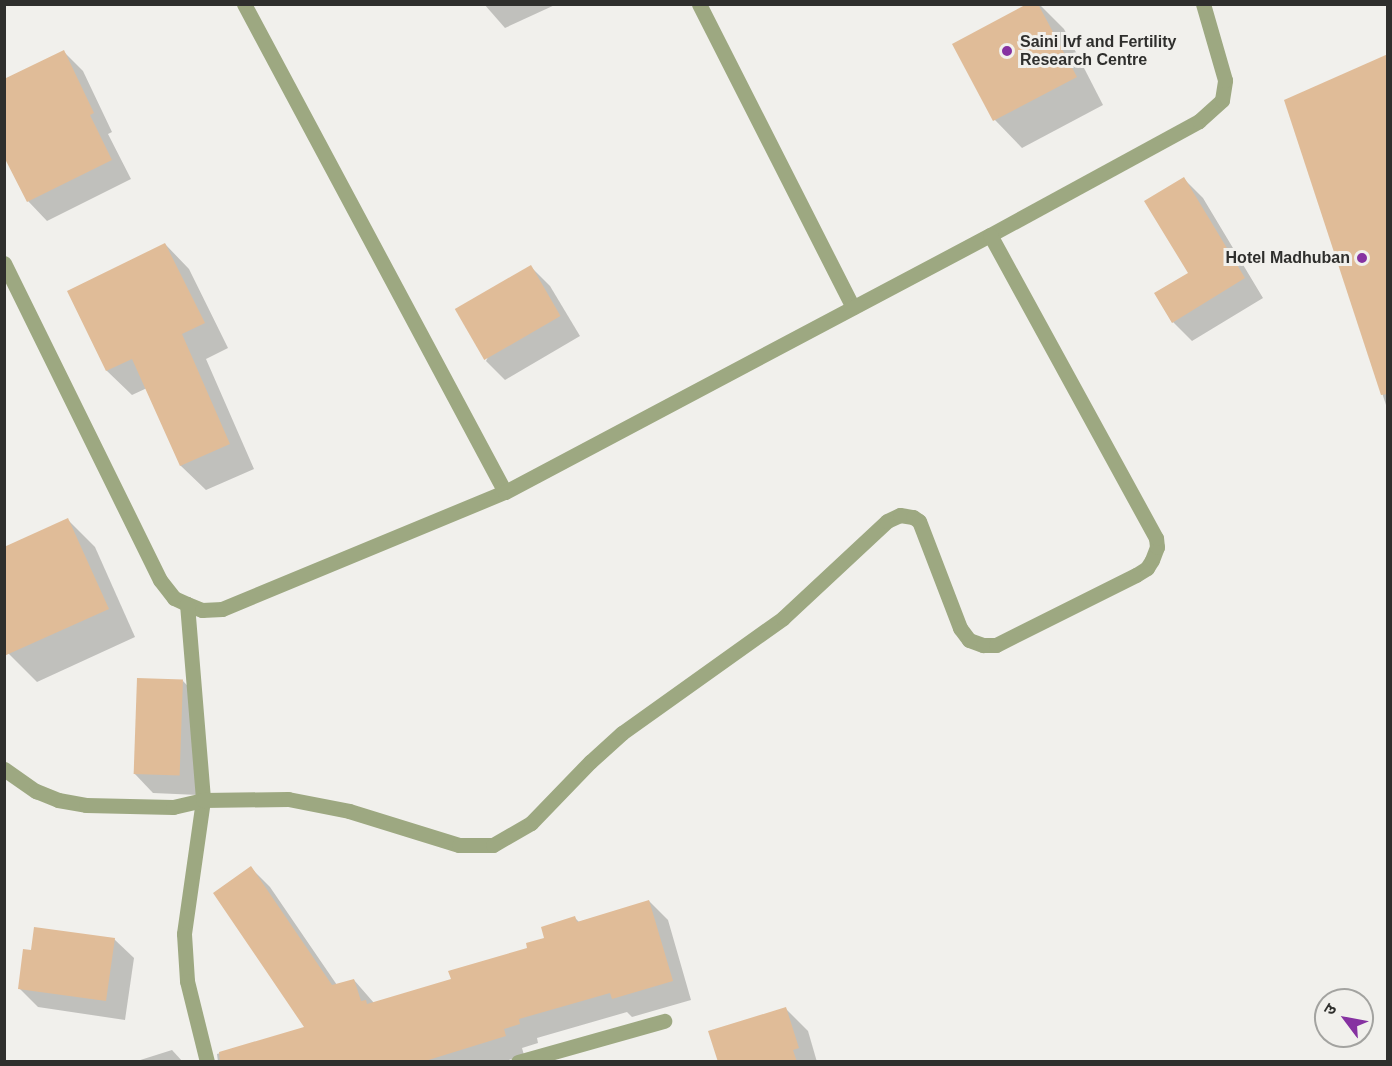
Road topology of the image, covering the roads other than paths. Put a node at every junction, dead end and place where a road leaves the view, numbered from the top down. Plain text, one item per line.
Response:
1 (244, 4) edge
2 (699, 4) edge
3 (1203, 4) edge
4 (990, 235) junction
5 (4, 263) edge
6 (853, 308) junction
7 (505, 492) junction
8 (187, 604) junction
9 (4, 769) edge
10 (203, 801) junction
11 (664, 1021) dead end
12 (207, 1062) edge
13 (518, 1062) edge

1 - 7 street
2 - 6 street
3 - 4 street
4 - 6 street
4 - 10 street
5 - 8 street
6 - 7 street
7 - 8 street
8 - 10 street
9 - 10 street
10 - 12 street
11 - 13 street

